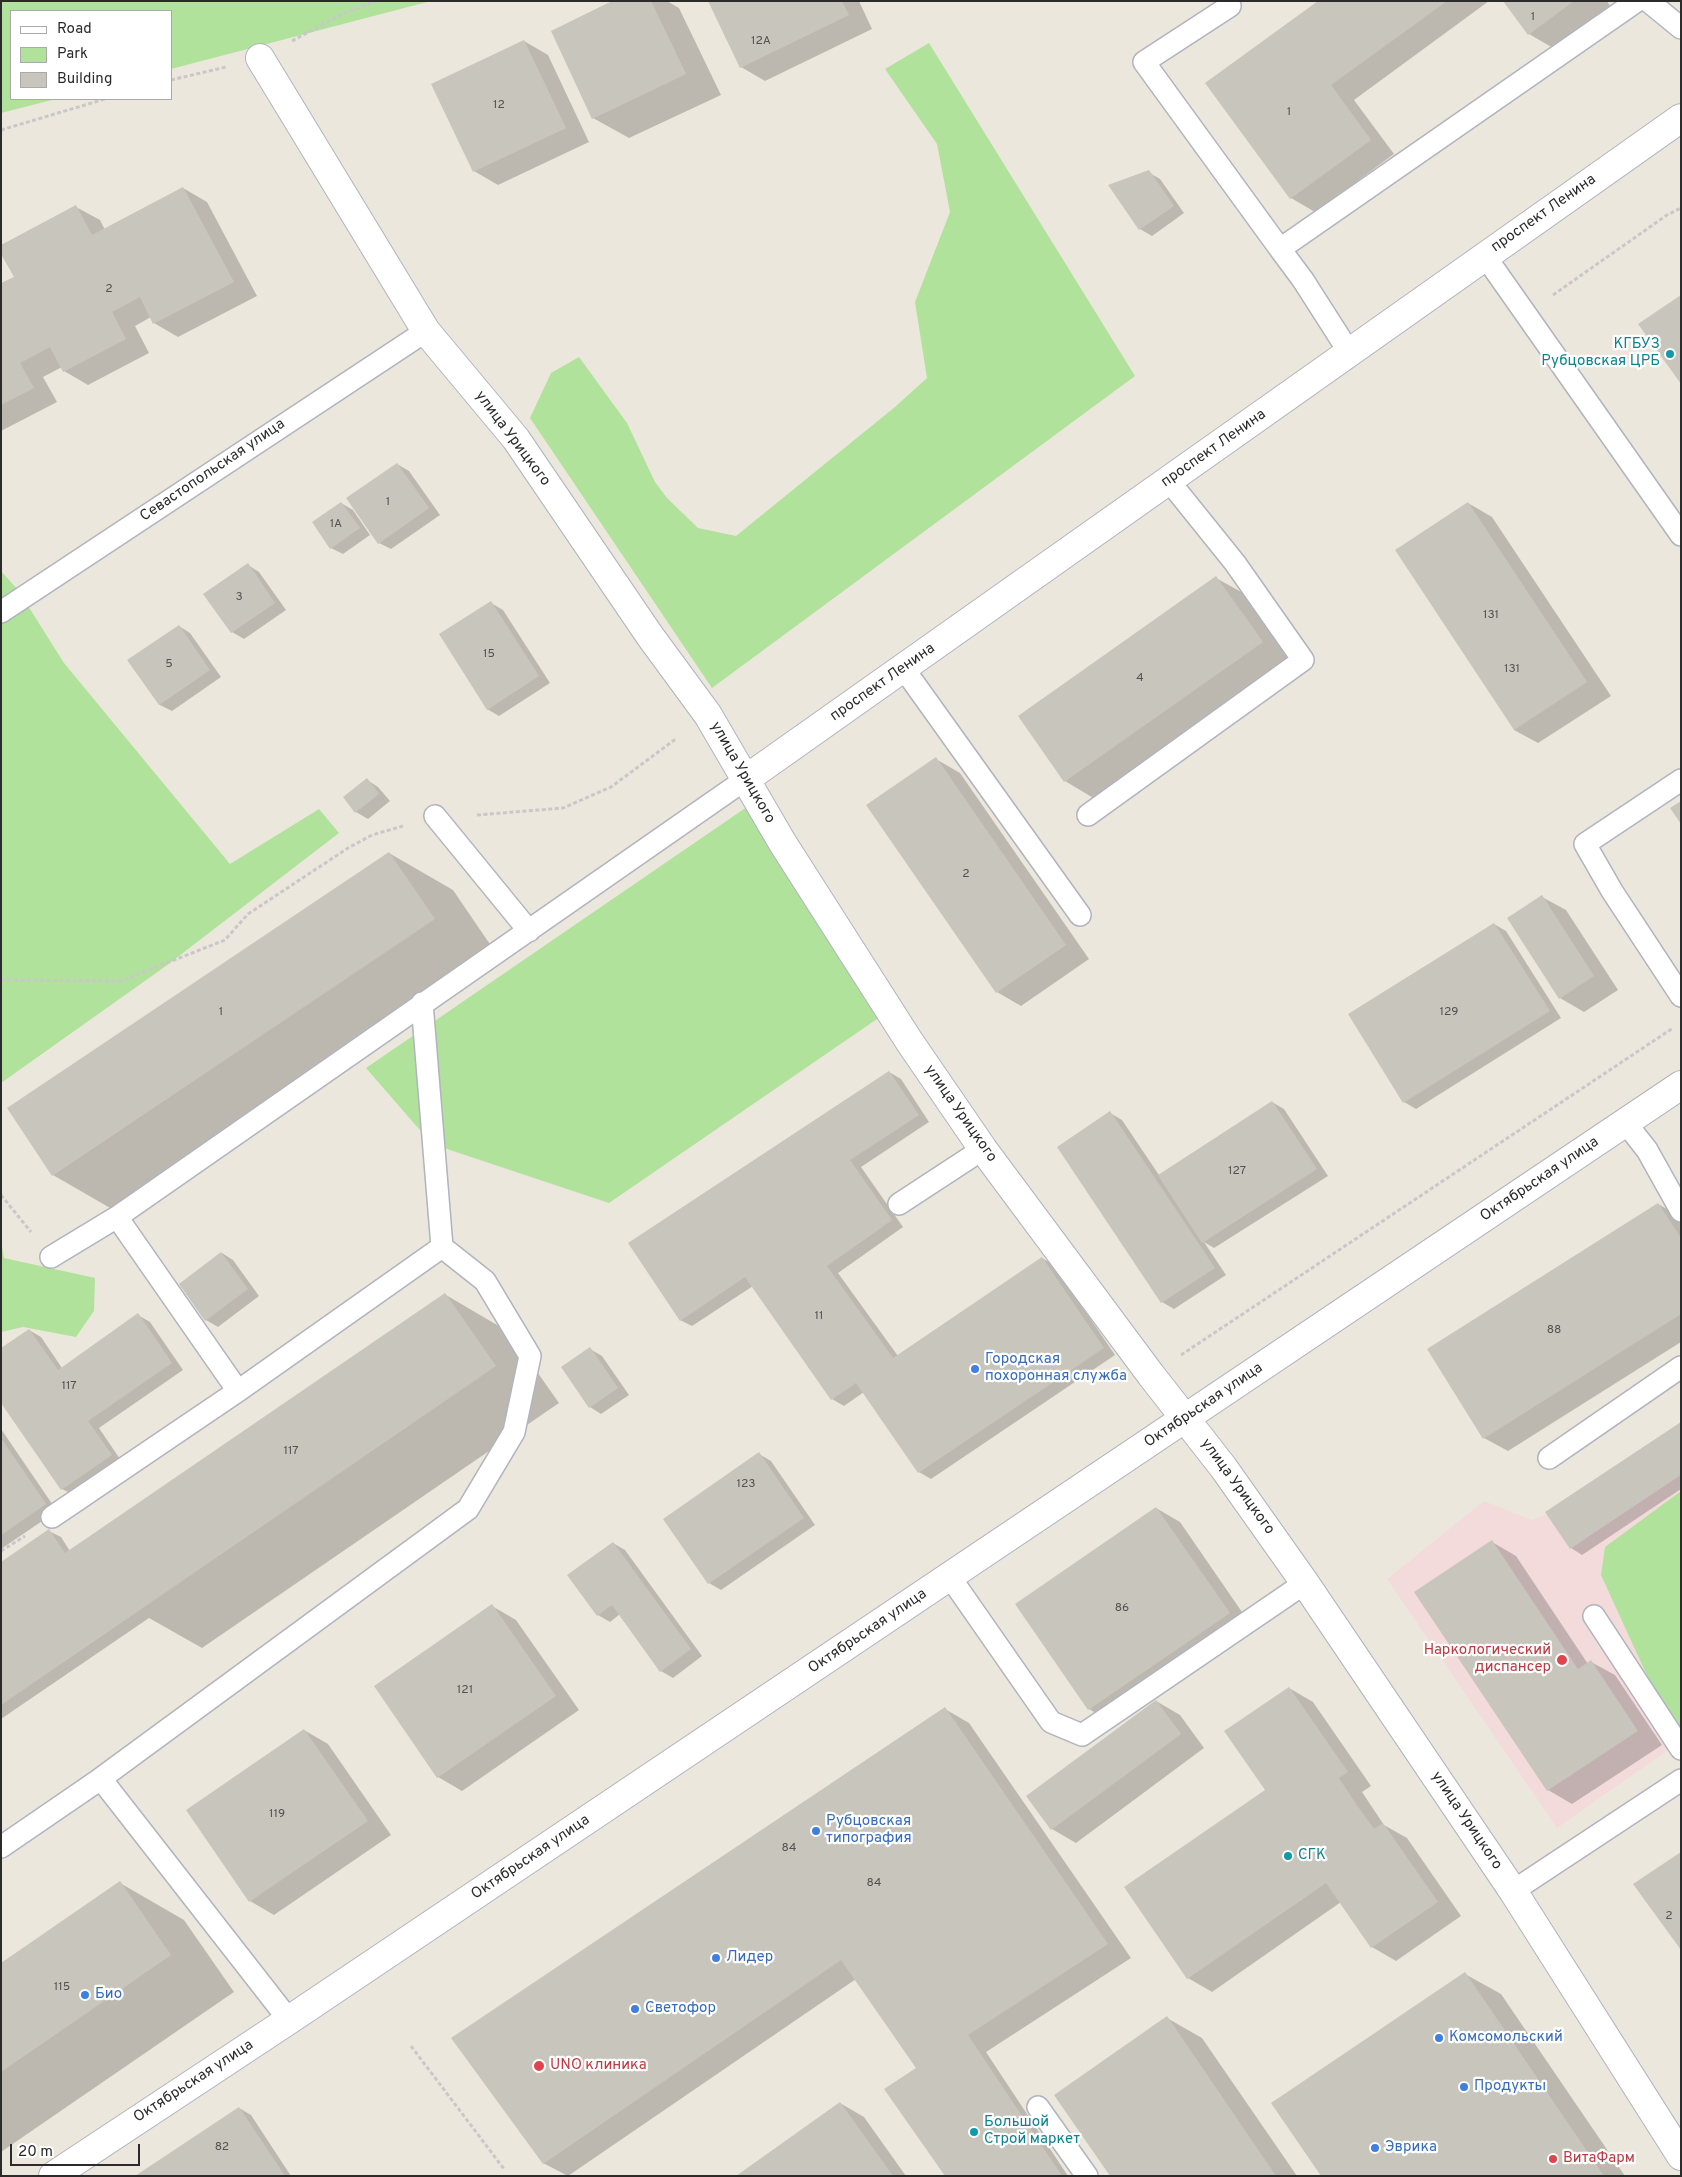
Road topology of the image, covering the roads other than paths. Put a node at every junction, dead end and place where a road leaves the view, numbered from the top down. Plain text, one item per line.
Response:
1 (1637, 1) edge
2 (1648, 1) edge
3 (1230, 6) dead end
4 (1681, 28) edge
5 (260, 58) road end
6 (1681, 118) edge
7 (1280, 249) junction
8 (1485, 256) junction
9 (426, 330) junction
10 (1349, 352) junction
11 (1169, 480) junction
12 (1681, 535) edge
13 (1, 612) edge
14 (904, 668) junction
15 (746, 779) junction
16 (1681, 780) edge
17 (1088, 815) dead end
18 (436, 816) road end
19 (1080, 915) dead end
20 (529, 931) junction
21 (1681, 996) edge
22 (422, 1003) junction
23 (1681, 1085) edge
24 (1626, 1122) junction
25 (983, 1149) junction
26 (899, 1204) dead end
27 (1681, 1211) edge
28 (117, 1217) junction
29 (442, 1247) junction
30 (51, 1257) road end
31 (1681, 1367) edge
32 (238, 1392) junction
33 (1186, 1418) junction
34 (1549, 1458) dead end
35 (52, 1517) dead end
36 (950, 1577) junction
37 (1305, 1583) junction
38 (1594, 1616) dead end
39 (1681, 1749) edge
40 (101, 1779) junction
41 (1681, 1780) edge
42 (1, 1847) edge
43 (1513, 1891) junction
44 (289, 2020) junction
45 (1038, 2107) dead end
46 (1681, 2156) edge
47 (52, 2176) edge
48 (1087, 2176) edge

1 - 7 lane
2 - 4 lane
3 - 7 lane
5 - 9 street, улица Урицкого
6 - 8 street, проспект Ленина
7 - 10 lane
8 - 10 street, проспект Ленина
8 - 12 lane
9 - 13 lane, Севастопольская улица
9 - 15 street, улица Урицкого
10 - 11 street, проспект Ленина
11 - 14 street, проспект Ленина
11 - 17 lane
14 - 15 street, проспект Ленина
14 - 19 lane
15 - 20 lane
15 - 25 street, улица Урицкого
16 - 21 lane
18 - 20 lane
20 - 22 lane
22 - 28 lane
22 - 29 lane
23 - 24 street, Октябрьская улица
24 - 27 lane
24 - 33 street, Октябрьская улица
25 - 26 lane
25 - 33 street, улица Урицкого
28 - 30 lane
28 - 32 lane
29 - 32 lane
29 - 40 lane
31 - 34 lane
32 - 35 lane
33 - 36 street, Октябрьская улица
33 - 37 street, улица Урицкого
36 - 37 lane
36 - 44 street, Октябрьская улица
37 - 43 street, улица Урицкого
38 - 39 lane
40 - 42 lane
40 - 44 lane
41 - 43 lane
43 - 46 street, улица Урицкого
44 - 47 street, Октябрьская улица
45 - 48 lane

